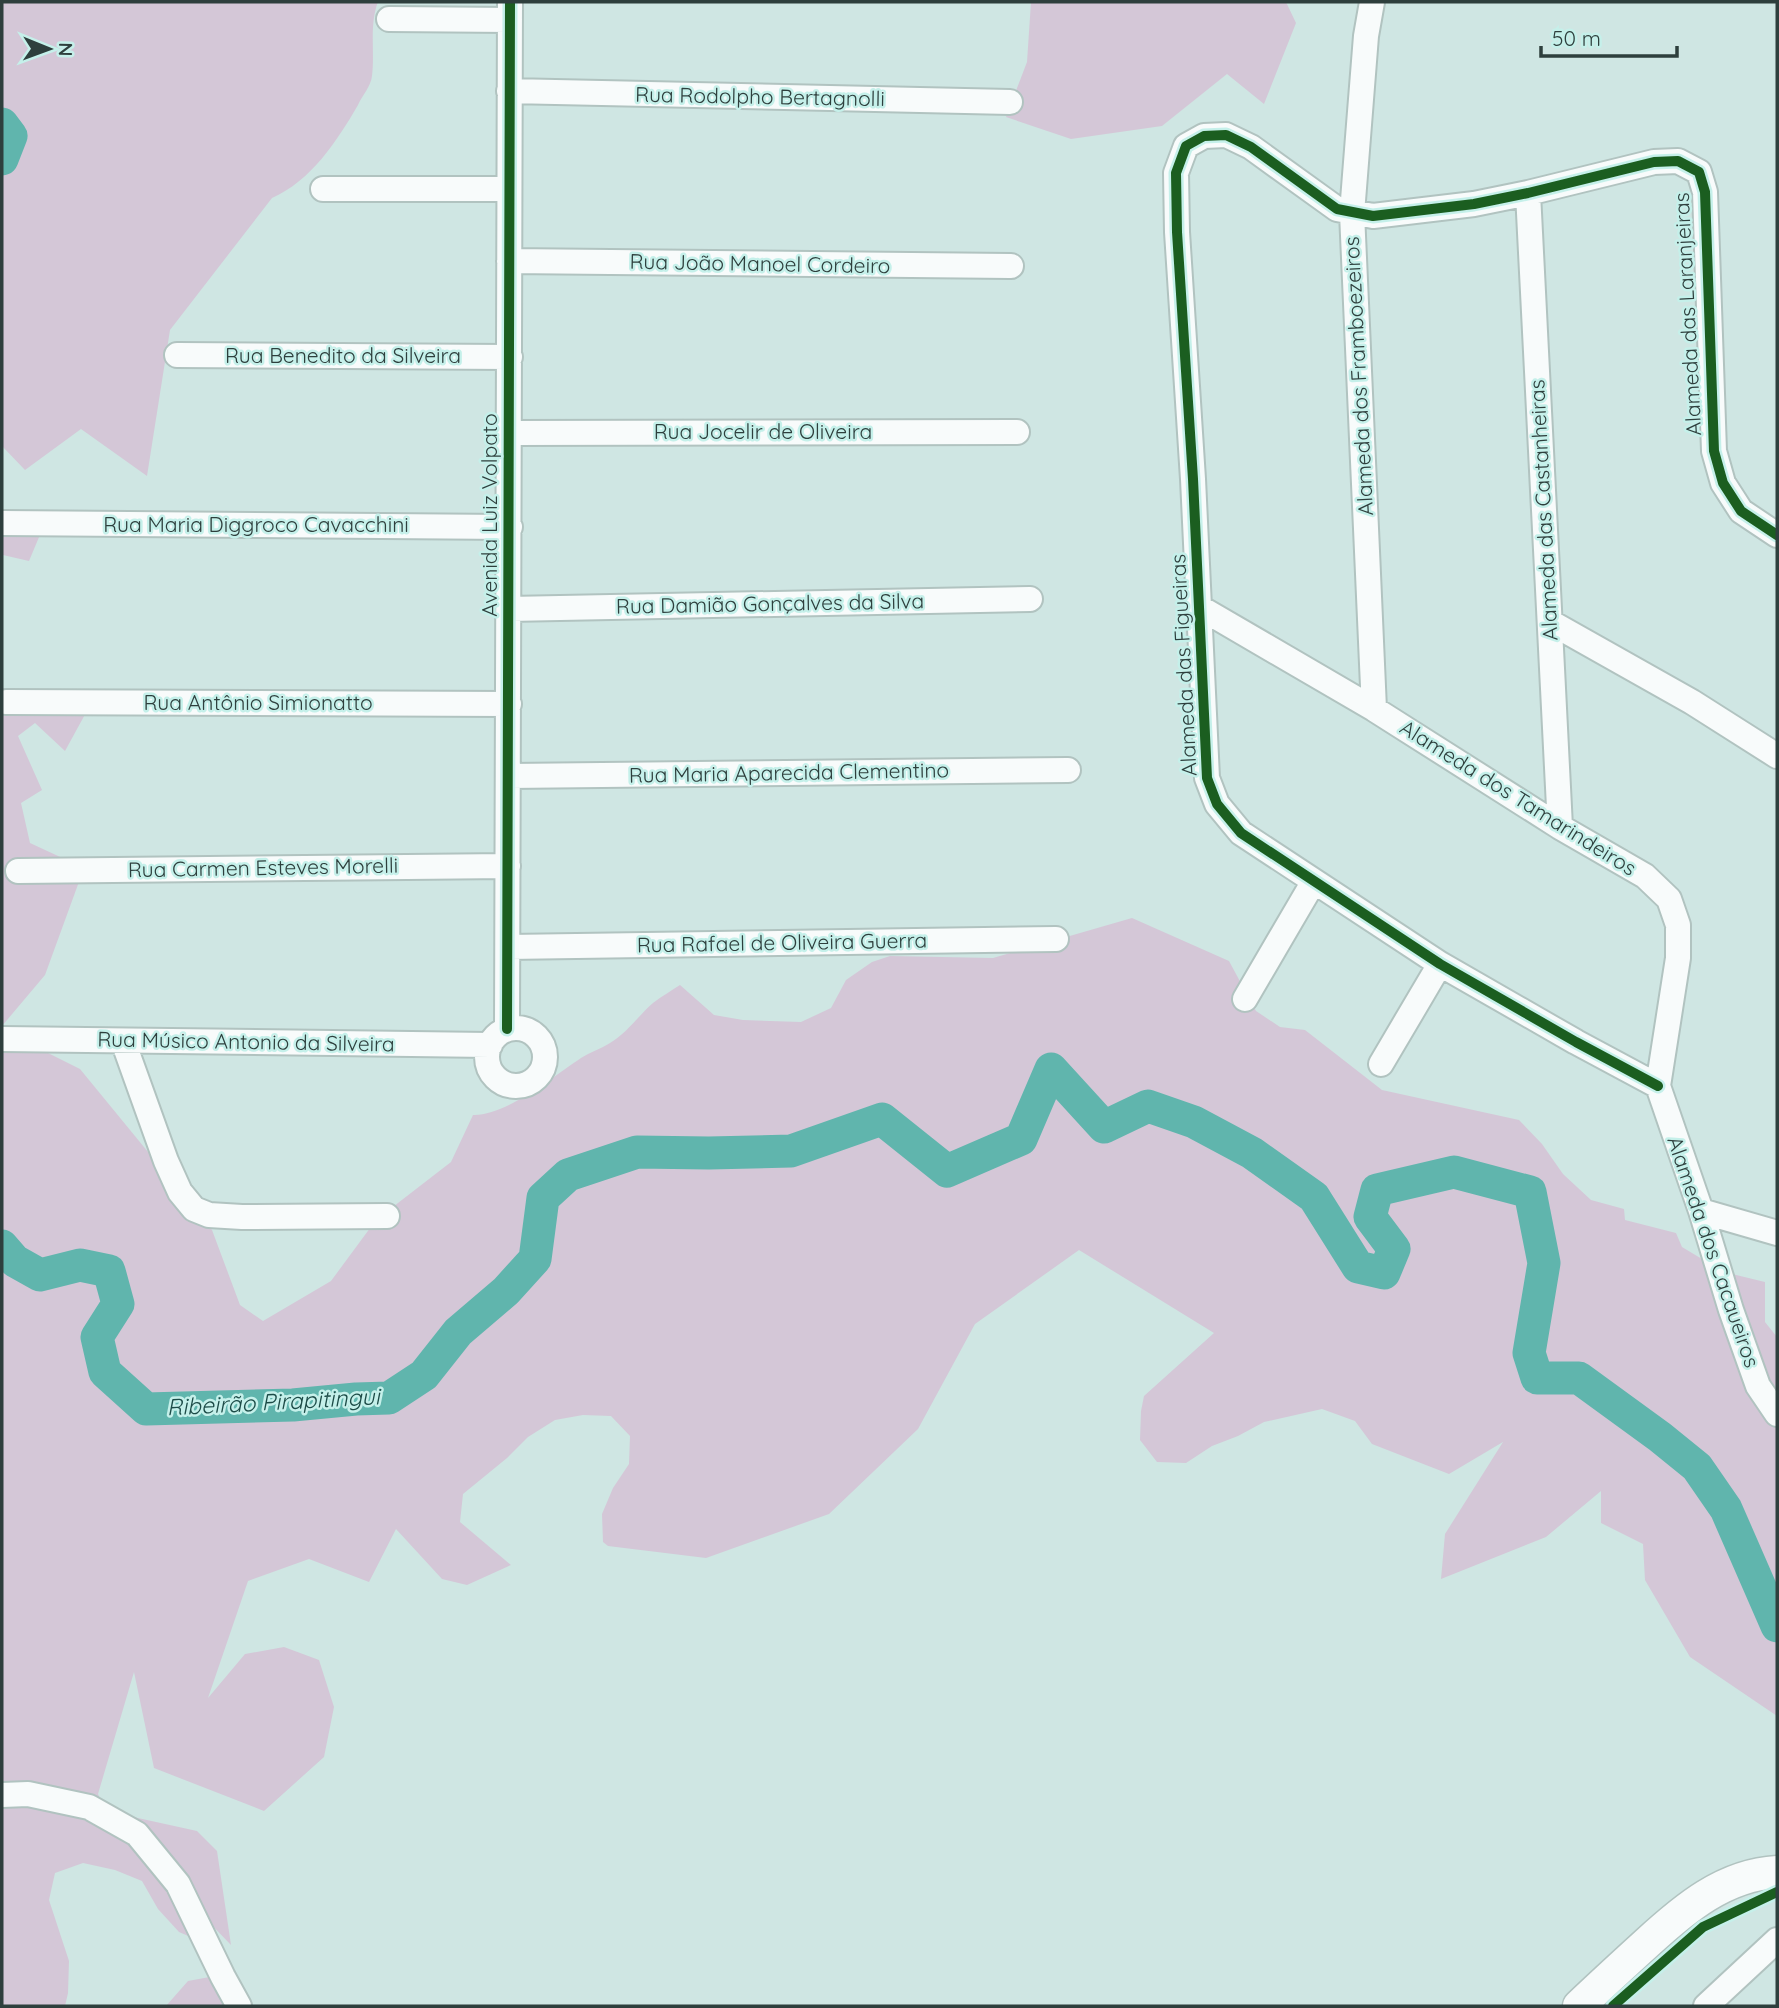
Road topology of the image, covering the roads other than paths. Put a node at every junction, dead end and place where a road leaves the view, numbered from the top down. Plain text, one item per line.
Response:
1 (1372, 2) edge
2 (510, 11) edge
3 (389, 19) dead end
4 (509, 91) junction
5 (1010, 102) dead end
6 (1204, 135) joint
7 (323, 189) dead end
8 (509, 189) junction
9 (1528, 193) junction
10 (1352, 213) junction
11 (509, 261) junction
12 (1011, 266) dead end
13 (177, 355) dead end
14 (510, 357) junction
15 (1017, 432) dead end
16 (510, 433) junction
17 (2, 523) edge
18 (510, 527) junction
19 (1777, 535) edge
20 (1030, 599) dead end
21 (1199, 607) junction
22 (509, 609) junction
23 (1550, 622) junction
24 (6, 702) dead end
25 (509, 704) junction
26 (1374, 709) junction
27 (1777, 756) edge
28 (1068, 770) dead end
29 (509, 776) junction
30 (1560, 827) junction
31 (508, 866) junction
32 (18, 871) dead end
33 (1314, 881) junction
34 (1056, 939) dead end
35 (508, 947) junction
36 (1440, 964) junction
37 (1245, 999) dead end
38 (498, 1037) joint
39 (2, 1039) edge
40 (123, 1041) junction
41 (1381, 1064) dead end
42 (1658, 1086) junction
43 (1701, 1212) junction
44 (387, 1216) dead end
45 (1777, 1233) edge
46 (1777, 1414) edge
47 (2, 1795) edge
48 (1777, 1872) edge
49 (1777, 1940) edge
50 (239, 2006) edge
51 (1579, 2006) edge
52 (1706, 2006) edge

1 - 10 street, Alameda dos Framboezeiros
2 - 3 street
2 - 4 street, Avenida Luiz Volpato
4 - 5 street, Rua Rodolpho Bertagnolli
4 - 8 street, Avenida Luiz Volpato
6 - 10 street, Alameda das Laranjeiras
6 - 21 street, Alameda das Figueiras
7 - 8 street
8 - 11 street, Avenida Luiz Volpato
9 - 10 street, Alameda das Laranjeiras
9 - 19 street, Alameda das Laranjeiras
9 - 23 street, Alameda das Castanheiras
10 - 26 street, Alameda dos Framboezeiros
11 - 12 street, Rua João Manoel Cordeiro
11 - 14 street, Avenida Luiz Volpato
13 - 14 street, Rua Benedito da Silveira
14 - 16 street, Avenida Luiz Volpato
15 - 16 street, Rua Jocelir de Oliveira
16 - 18 street, Avenida Luiz Volpato
17 - 18 street, Rua Maria Diggroco Cavacchini
18 - 22 street, Avenida Luiz Volpato
20 - 22 street, Rua Damião Gonçalves da Silva
21 - 26 street, Alameda dos Tamarindeiros
21 - 33 street, Alameda das Figueiras
22 - 25 street, Avenida Luiz Volpato
23 - 27 street
23 - 30 street, Alameda das Castanheiras
24 - 25 street, Rua Antônio Simionatto
25 - 29 street, Avenida Luiz Volpato
26 - 30 street, Alameda dos Tamarindeiros
28 - 29 street, Rua Maria Aparecida Clementino
29 - 31 street, Avenida Luiz Volpato
30 - 42 street, Alameda dos Tamarindeiros
31 - 32 street, Rua Carmen Esteves Morelli
31 - 35 street, Avenida Luiz Volpato
33 - 36 street, Alameda das Figueiras
33 - 37 street
34 - 35 street, Rua Rafael de Oliveira Guerra
35 - 38 street, Avenida Luiz Volpato
36 - 41 street
36 - 42 street, Alameda das Figueiras
38 - 40 street, Rua Músico Antonio da Silveira
39 - 40 street, Rua Músico Antonio da Silveira
40 - 44 street
42 - 43 street, Alameda dos Cacaueiros
43 - 45 street
43 - 46 street, Alameda dos Cacaueiros
47 - 50 street
48 - 51 main road
49 - 52 street

